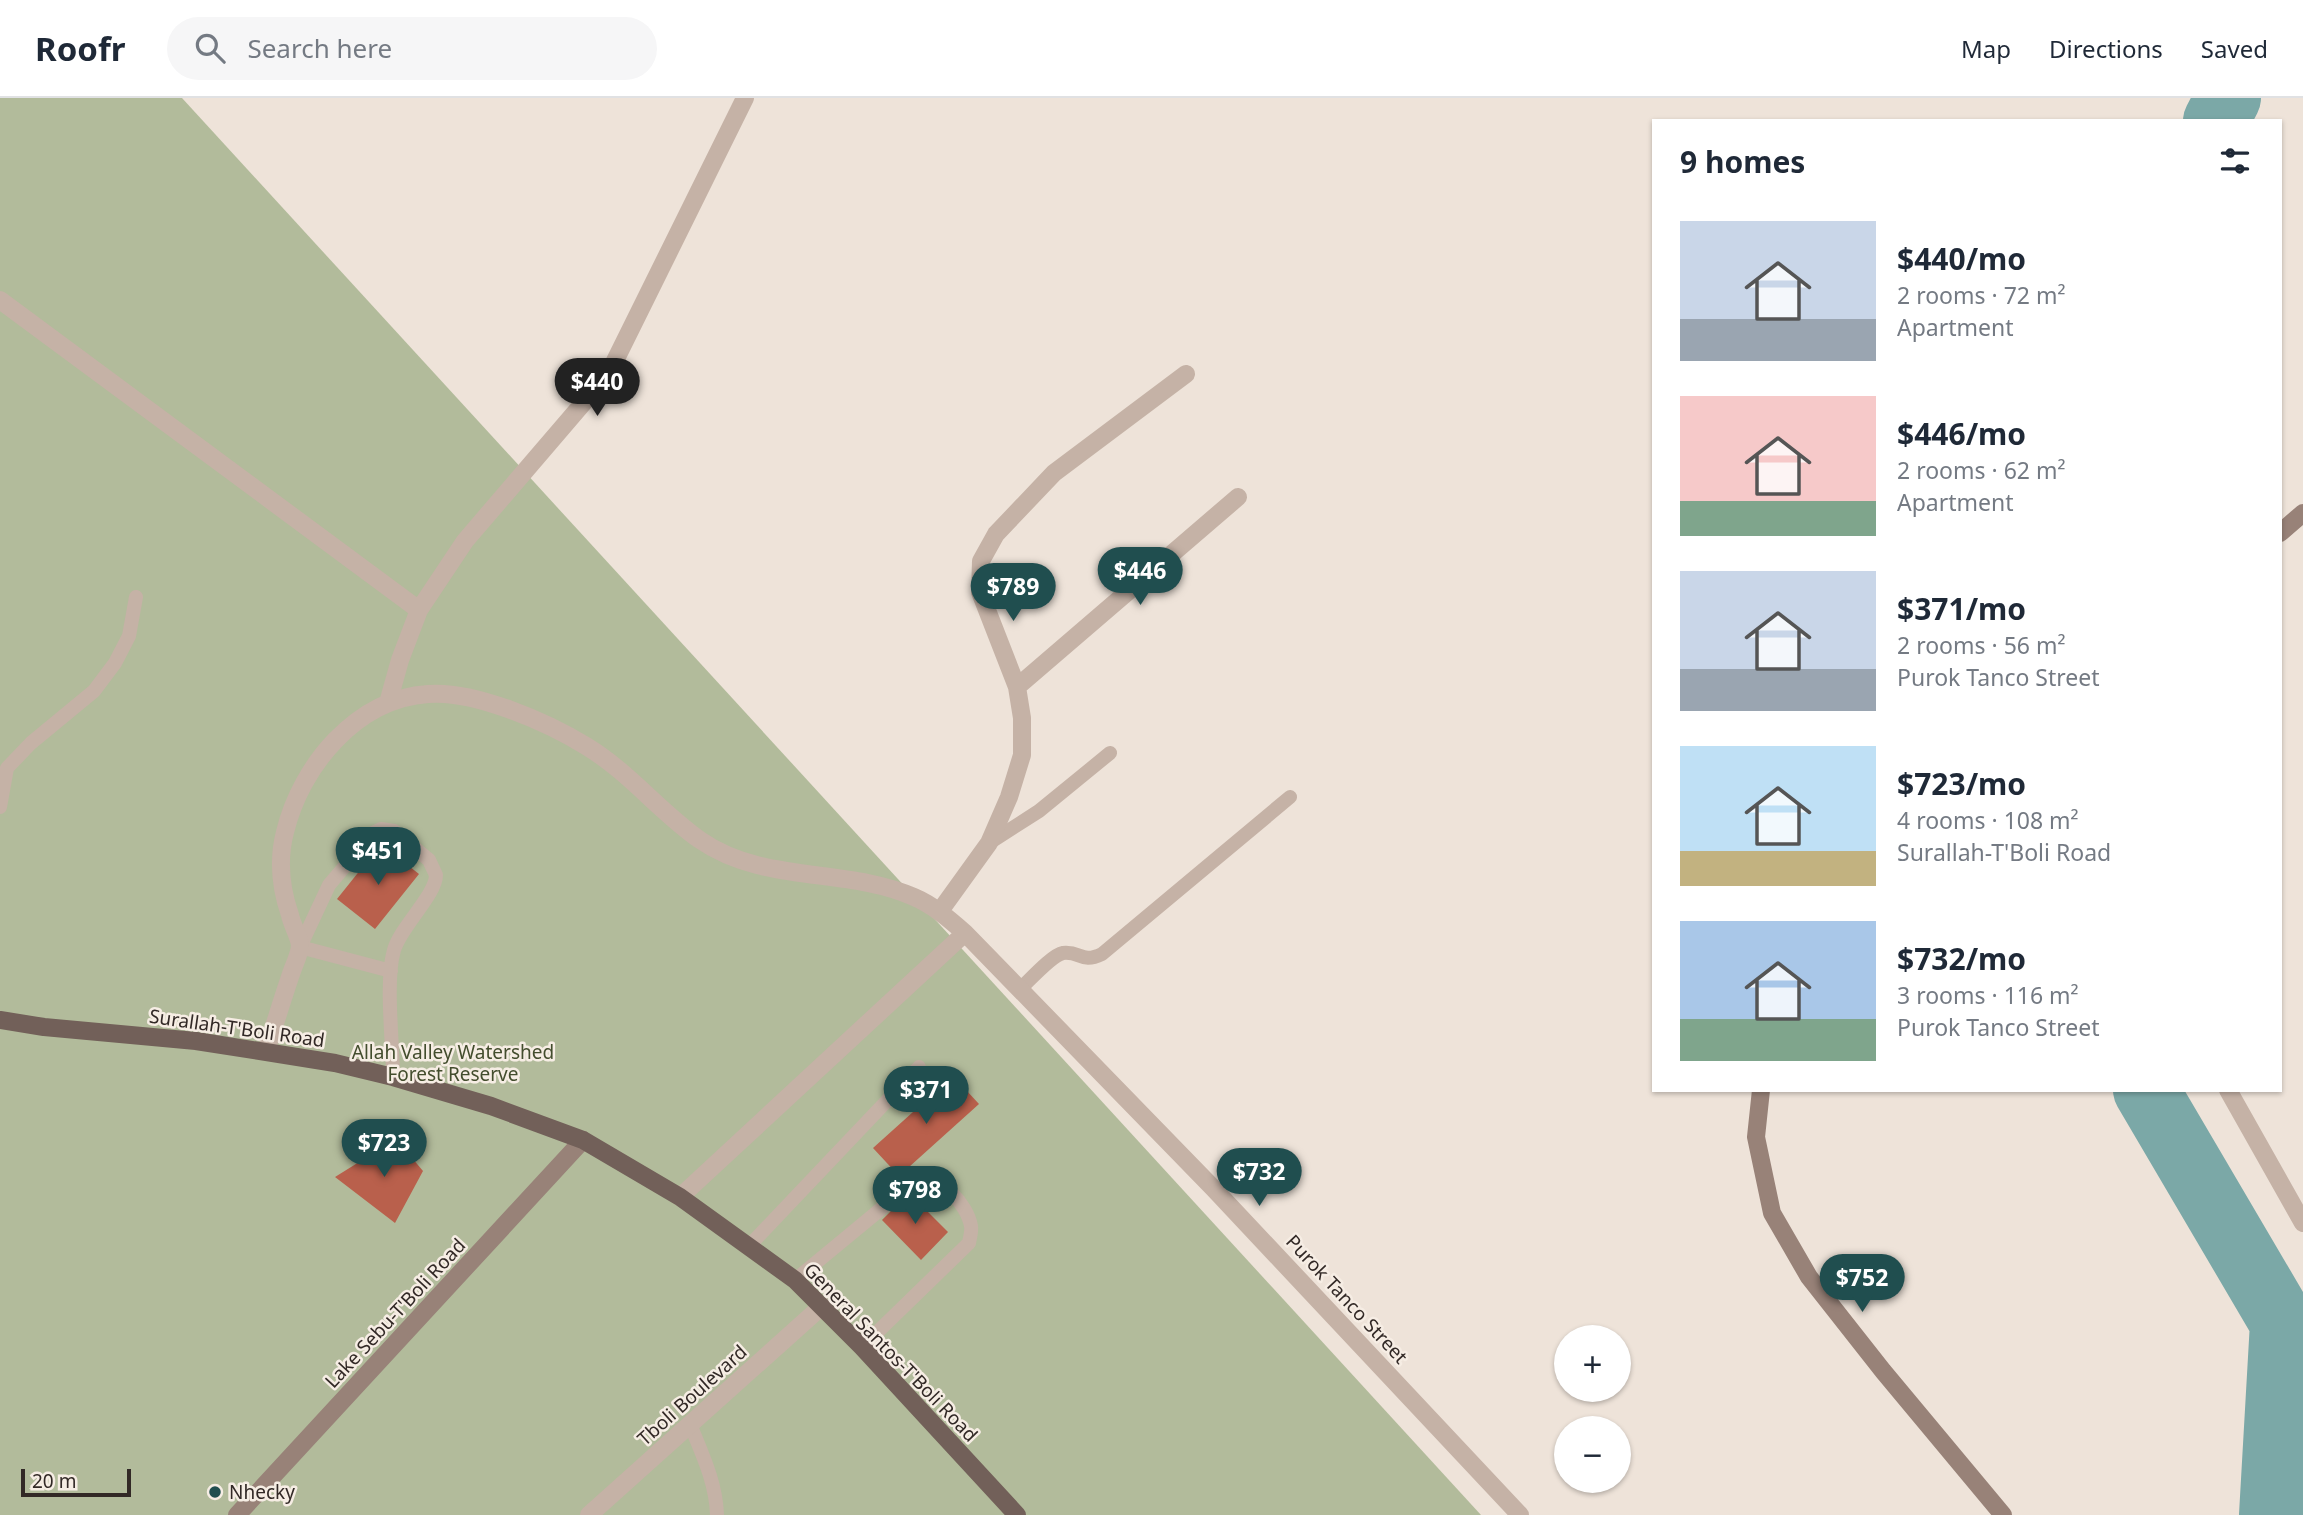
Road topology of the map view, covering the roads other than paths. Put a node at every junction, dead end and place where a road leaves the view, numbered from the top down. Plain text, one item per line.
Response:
1 (745, 98) edge
2 (0, 300) edge
3 (1186, 374) dead end
4 (1238, 497) dead end
5 (2303, 513) edge
6 (2282, 531) edge
7 (136, 597) dead end
8 (419, 610) junction
9 (1017, 687) junction
10 (388, 704) junction
11 (1110, 753) dead end
12 (1290, 797) dead end
13 (0, 807) edge
14 (989, 843) junction
15 (940, 911) junction
16 (965, 933) junction
17 (300, 947) junction
18 (391, 971) junction
19 (1020, 989) junction
20 (0, 1020) edge
21 (266, 1051) junction
22 (919, 1067) dead end
23 (393, 1077) junction
24 (1761, 1092) edge
25 (2229, 1092) edge
26 (583, 1140) junction
27 (680, 1197) junction
28 (2303, 1223) edge
29 (750, 1245) junction
30 (795, 1280) junction
31 (822, 1306) junction
32 (862, 1347) junction
33 (690, 1424) junction
34 (237, 1515) edge
35 (589, 1515) edge
36 (717, 1515) edge
37 (1017, 1515) edge
38 (1520, 1515) edge
39 (2003, 1515) edge

1 - 8 street
2 - 8 street
3 - 9 street
4 - 9 street
5 - 6 street
7 - 13 lane
8 - 10 street
9 - 14 street
10 - 15 street, Purok Tanco Street
10 - 17 street, Purok Tanco Street
11 - 14 lane
12 - 19 lane
14 - 15 street
15 - 16 street, Purok Tanco Street
16 - 19 street, Purok Tanco Street
16 - 27 street
17 - 18 lane
17 - 18 lane
17 - 21 street
18 - 23 lane
19 - 38 street, Purok Tanco Street
20 - 21 main road, Surallah-T'Boli Road
21 - 23 main road, Surallah-T'Boli Road
22 - 29 lane
23 - 26 main road, Surallah-T'Boli Road
24 - 39 street
25 - 28 street
26 - 27 main road, General Santos-T'Boli Road
26 - 34 street, Lake Sebu-T'Boli Road
27 - 29 main road, General Santos-T'Boli Road
29 - 30 main road, General Santos-T'Boli Road
30 - 31 main road, General Santos-T'Boli Road
30 - 32 lane
31 - 32 main road, General Santos-T'Boli Road
31 - 33 street, Tboli Boulevard
32 - 37 main road, General Santos-T'Boli Road
33 - 35 street, Tboli Boulevard
33 - 36 lane

